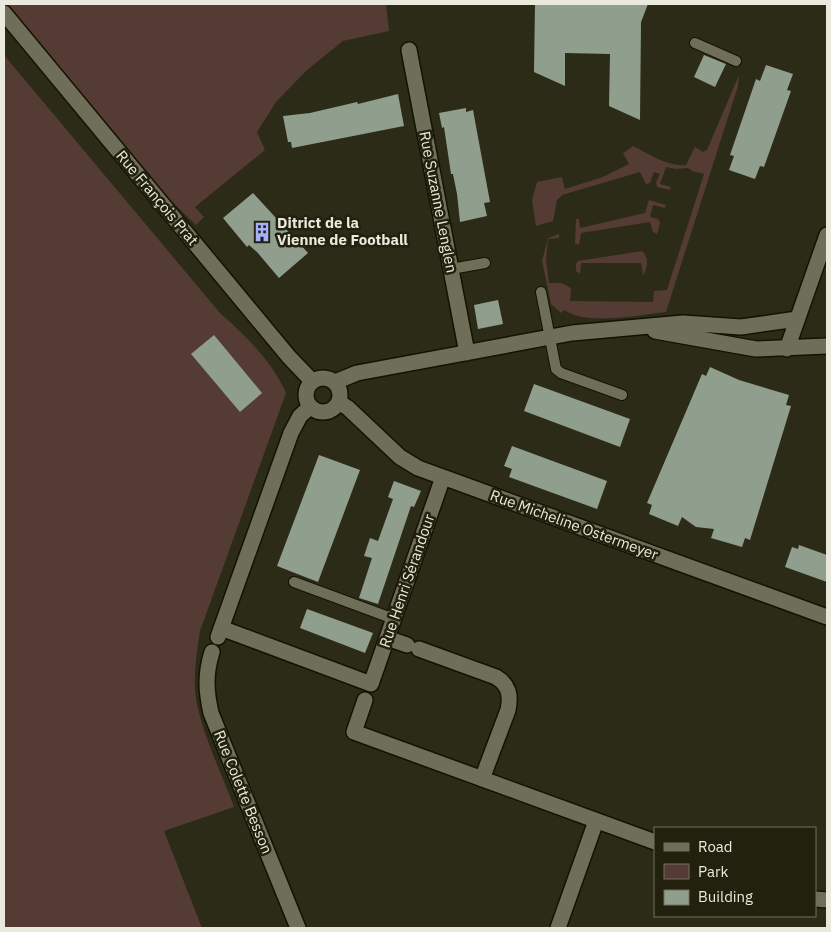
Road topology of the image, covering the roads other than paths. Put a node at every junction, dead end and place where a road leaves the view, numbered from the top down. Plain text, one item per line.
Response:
1 (4, 13) edge
2 (695, 43) dead end
3 (409, 50) dead end
4 (736, 61) dead end
5 (827, 235) edge
6 (485, 263) dead end
7 (451, 269) junction
8 (541, 292) dead end
9 (797, 319) junction
10 (638, 327) junction
11 (549, 338) junction
12 (827, 346) edge
13 (787, 349) junction
14 (467, 353) junction
15 (312, 381) junction
16 (336, 382) junction
17 (622, 395) dead end
18 (339, 402) junction
19 (310, 407) junction
20 (443, 477) junction
21 (294, 582) dead end
22 (827, 617) edge
23 (394, 619) junction
24 (387, 638) junction
25 (212, 652) dead end
26 (365, 700) dead end
27 (482, 779) junction
28 (596, 821) junction
29 (654, 842) edge
30 (298, 928) edge
31 (558, 928) edge

1 - 15 street, Rue François Prat
2 - 4 lane
3 - 7 street, Rue Suzanne Lenglen
5 - 9 street
6 - 7 lane
7 - 14 street, Rue Suzanne Lenglen
8 - 11 lane
9 - 10 street
9 - 13 street
10 - 11 street
10 - 13 street
11 - 14 street
11 - 17 lane
12 - 13 street
14 - 16 street
15 - 16 street
15 - 19 street
16 - 18 street
18 - 19 street
18 - 20 street, Rue Micheline Ostermeyer
19 - 24 street, Rue Henri Sérandour
20 - 22 street, Rue Micheline Ostermeyer
20 - 23 street, Rue Henri Sérandour
21 - 23 lane
23 - 24 street, Rue Henri Sérandour
24 - 27 street
25 - 30 street, Rue Colette Besson
26 - 27 street
27 - 28 street
28 - 29 street
28 - 31 street

